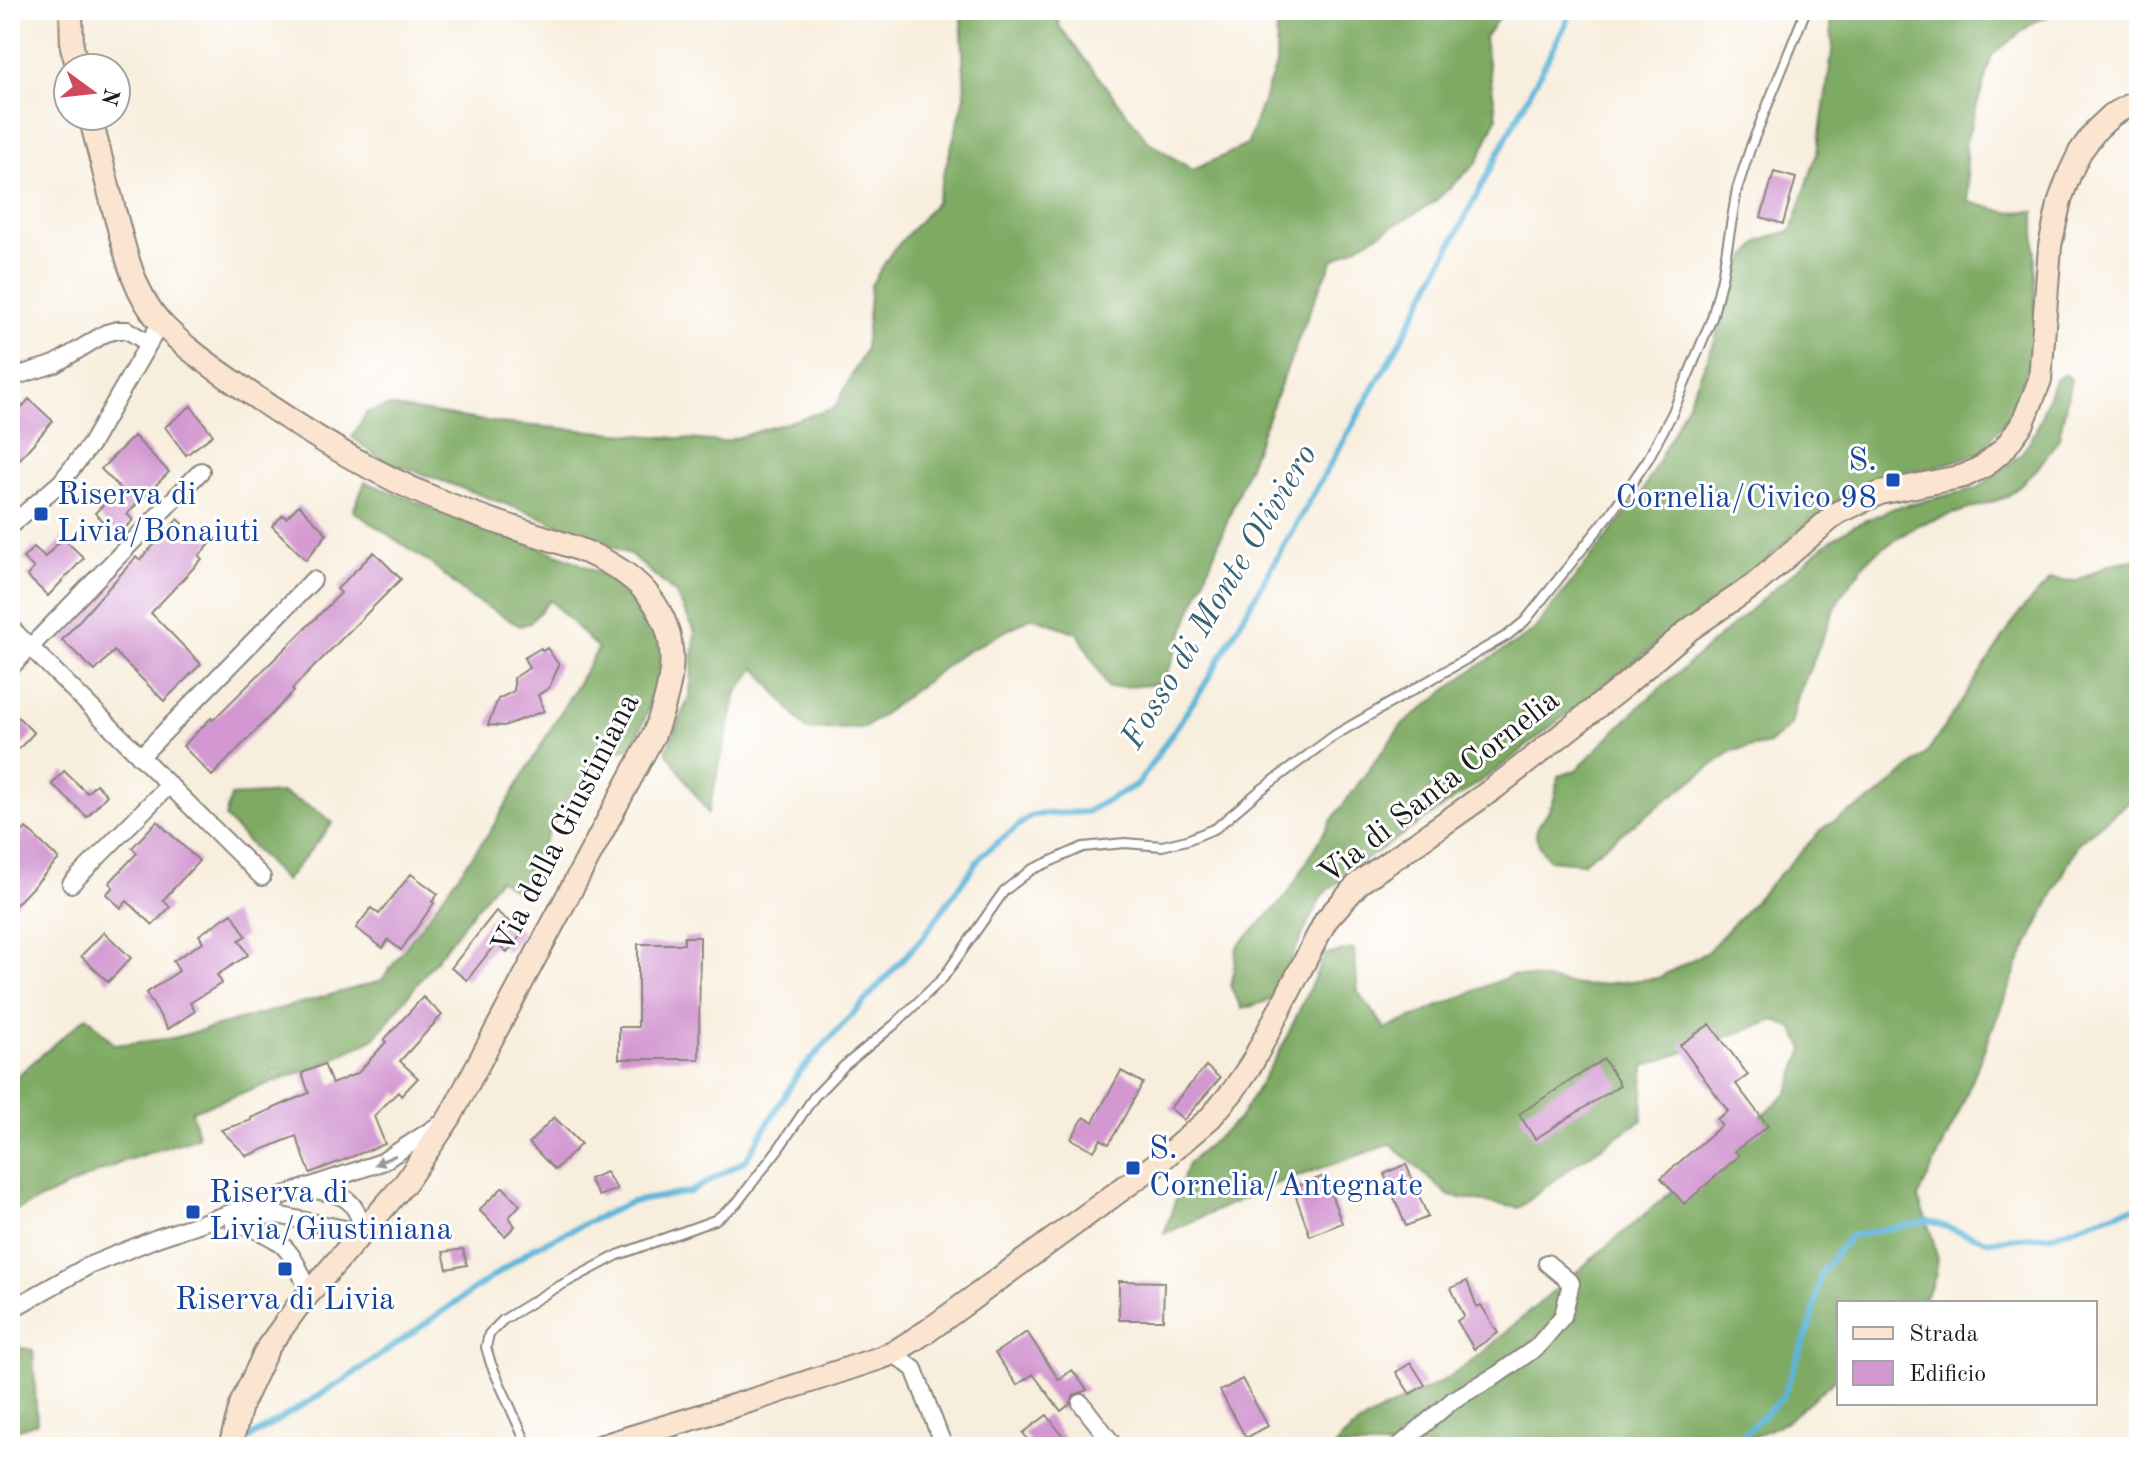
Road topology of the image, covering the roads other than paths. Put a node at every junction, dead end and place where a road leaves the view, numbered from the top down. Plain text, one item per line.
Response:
1 (71, 10) edge
2 (1806, 10) edge
3 (73, 52) edge
4 (2139, 100) edge
5 (94, 132) edge
6 (161, 322) junction
7 (148, 343) junction
8 (10, 378) edge
9 (201, 471) dead end
10 (10, 526) edge
11 (313, 580) dead end
12 (10, 627) edge
13 (31, 647) junction
14 (10, 668) edge
15 (140, 757) junction
16 (169, 785) junction
17 (262, 877) dead end
18 (71, 884) dead end
19 (450, 1117) junction
20 (300, 1188) junction
21 (216, 1220) junction
22 (364, 1233) junction
23 (1547, 1263) dead end
24 (309, 1294) junction
25 (10, 1310) edge
26 (893, 1353) junction
27 (1081, 1403) dead end
28 (232, 1440) edge
29 (528, 1447) edge
30 (599, 1447) edge
31 (944, 1447) edge
32 (1115, 1447) edge
33 (1398, 1447) edge

1 - 3 street
2 - 29 lane
4 - 26 street, Via di Santa Cornelia
5 - 6 street, Via della Giustiniana
6 - 7 street
6 - 19 street, Via della Giustiniana
7 - 8 street
7 - 10 street
9 - 13 street
11 - 15 street
12 - 13 street
13 - 14 street
13 - 15 street
15 - 16 street
16 - 17 street
16 - 18 street
19 -> 20 street
19 - 22 street, Via della Giustiniana
20 - 21 street
20 - 22 street
21 - 22 street
21 - 24 street
21 - 25 street
22 - 24 street, Via della Giustiniana
23 - 33 street
24 - 28 street, Via della Giustiniana
26 - 30 street, Via di Santa Cornelia
26 - 31 street
27 - 32 street

